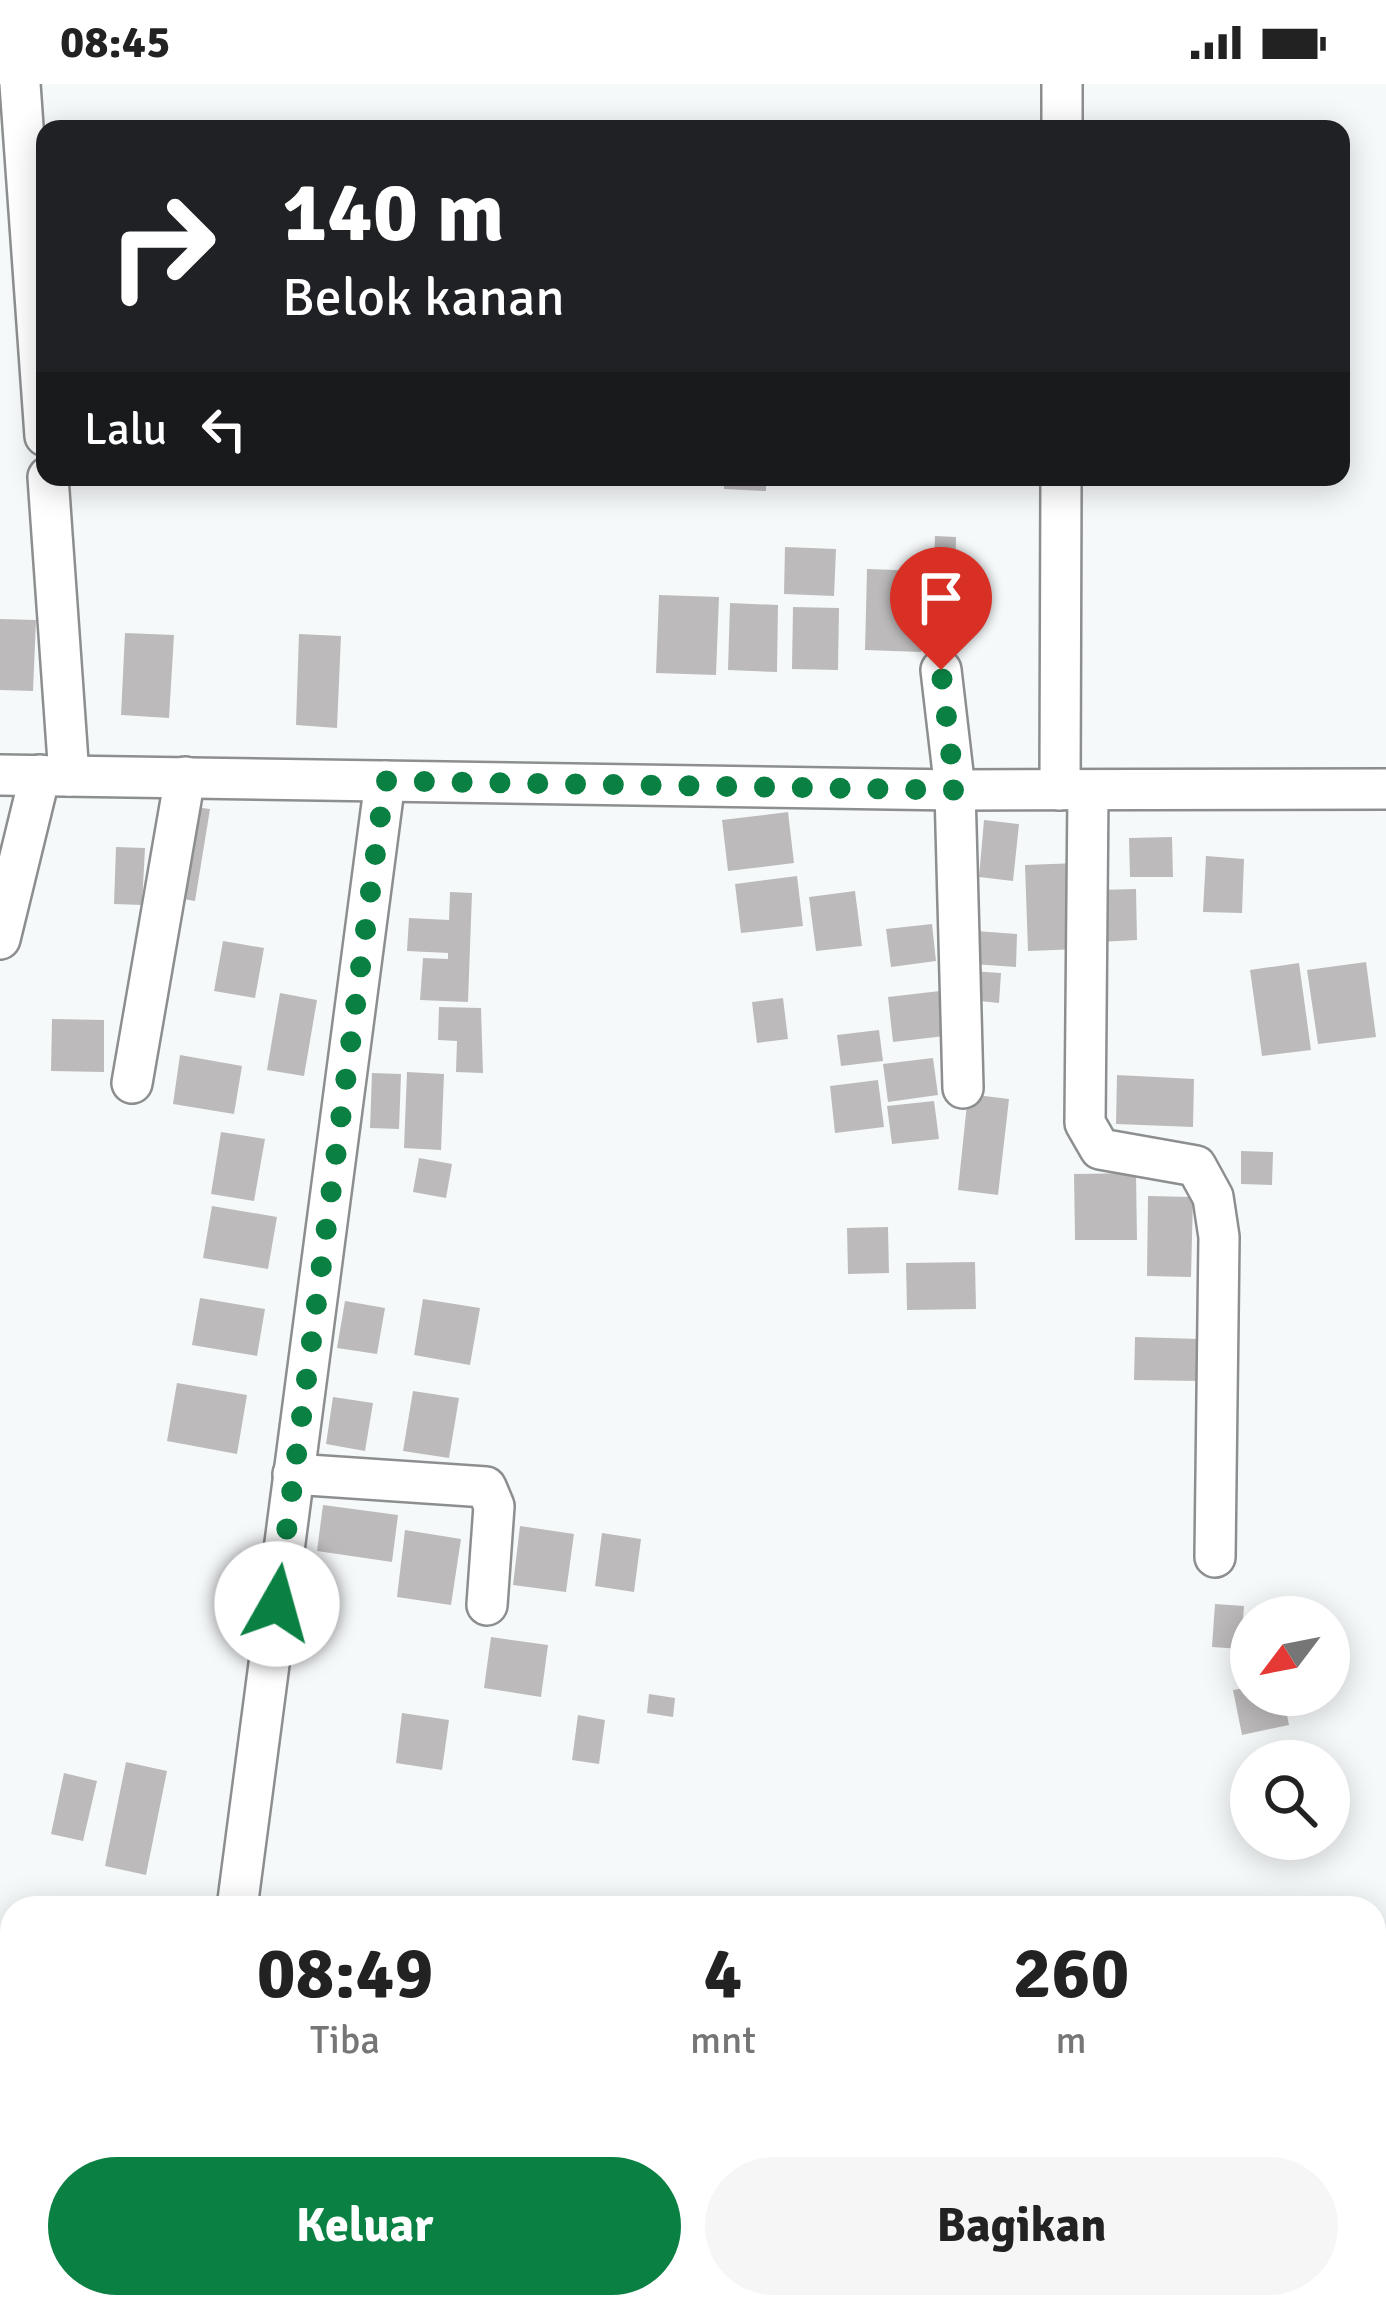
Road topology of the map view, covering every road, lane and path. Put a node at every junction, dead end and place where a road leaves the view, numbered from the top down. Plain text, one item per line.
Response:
1 (20, 84) edge
2 (1062, 84) edge
3 (1062, 120) edge
4 (36, 309) edge
5 (48, 486) edge
6 (1061, 486) edge
7 (941, 670) dead end
8 (0, 775) edge
9 (54, 776) junction
10 (185, 777) junction
11 (385, 781) junction
12 (1386, 789) edge
13 (955, 790) junction
14 (1074, 790) junction
15 (0, 938) edge
16 (132, 1083) dead end
17 (963, 1088) dead end
18 (293, 1474) junction
19 (1215, 1557) dead end
20 (487, 1605) dead end
21 (239, 1896) edge

1 - 4 street
2 - 3 street
5 - 9 street
6 - 14 street
7 - 13 street
8 - 9 street
9 - 10 street
9 - 15 street
10 - 11 street
10 - 16 street
11 - 13 street
11 - 18 street
12 - 14 street
13 - 14 street
13 - 17 street
14 - 19 street
18 - 20 street
18 - 21 street

